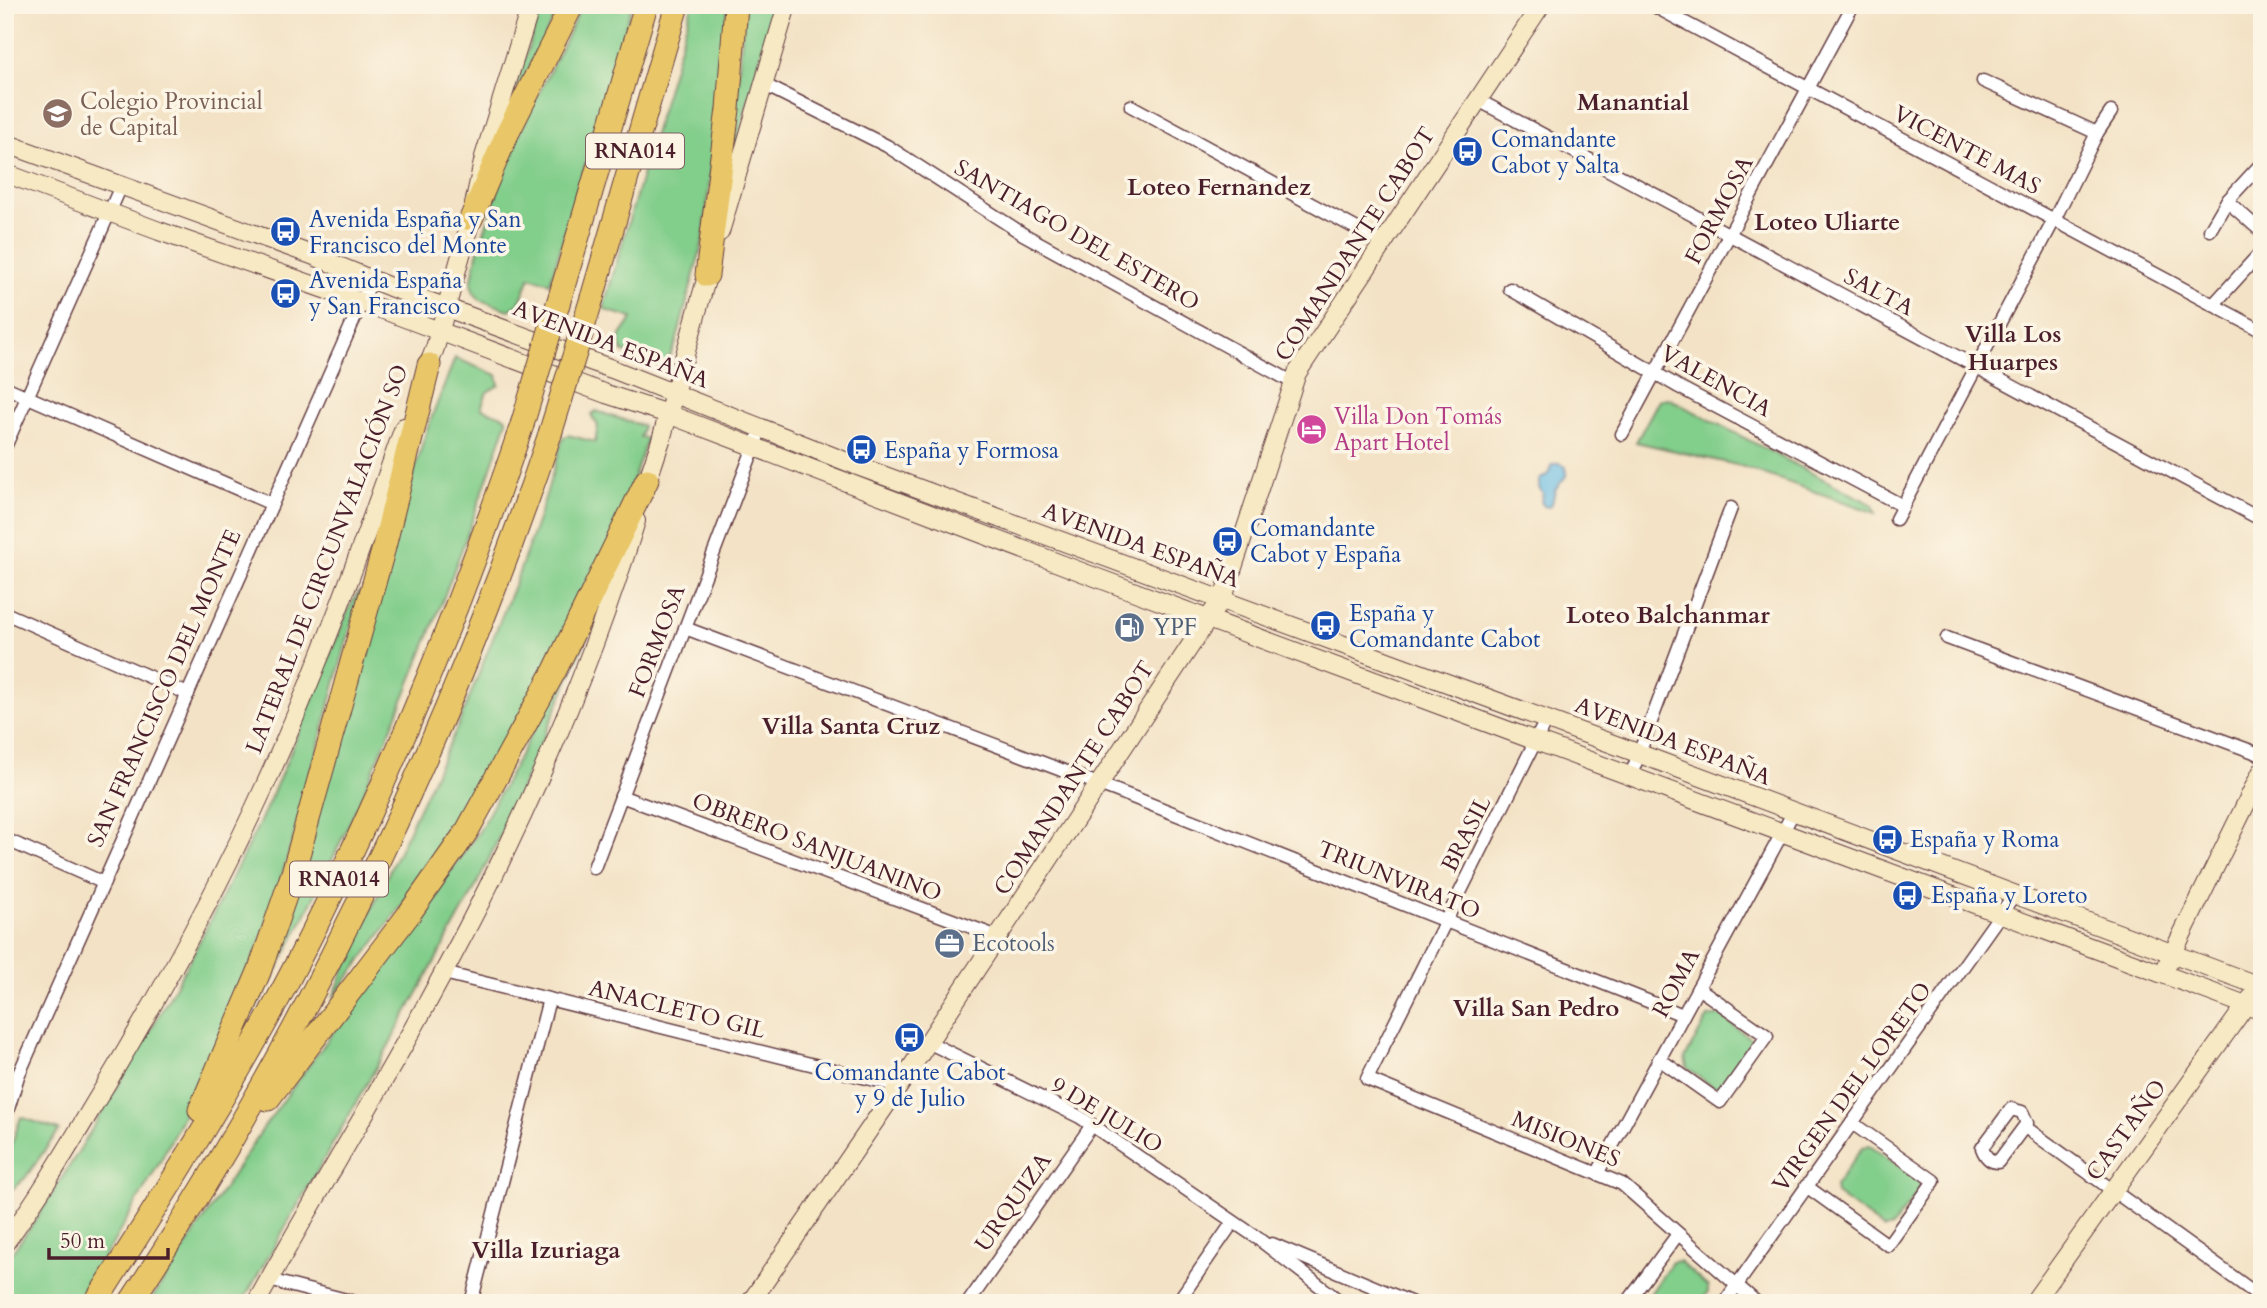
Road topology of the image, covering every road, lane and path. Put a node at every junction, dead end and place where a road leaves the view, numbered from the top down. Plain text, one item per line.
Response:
1 (531, 5) edge
2 (572, 5) edge
3 (646, 5) edge
4 (677, 5) edge
5 (736, 5) edge
6 (788, 5) edge
7 (1541, 5) edge
8 (1652, 5) edge
9 (1853, 5) edge
10 (1983, 81) dead end
11 (765, 85) junction
12 (1808, 89) junction
13 (1478, 100) junction
14 (1131, 106) dead end
15 (2111, 112) dead end
16 (2097, 133) junction
17 (5, 143) edge
18 (2262, 163) edge
19 (5, 173) edge
20 (121, 186) junction
21 (2227, 201) junction
22 (109, 212) junction
23 (471, 219) junction
24 (2054, 220) junction
25 (2210, 230) dead end
26 (2262, 233) edge
27 (1729, 236) junction
28 (1383, 243) junction
29 (2262, 251) edge
30 (707, 275) junction
31 (372, 279) junction
32 (1510, 289) dead end
33 (362, 302) junction
34 (2214, 305) junction
35 (445, 307) junction
36 (439, 331) junction
37 (2262, 331) edge
38 (429, 365) junction
39 (1976, 368) junction
40 (1655, 372) junction
41 (1294, 383) junction
42 (5, 387) edge
43 (673, 394) junction
44 (27, 397) junction
45 (668, 414) junction
46 (761, 429) junction
47 (1622, 434) dead end
48 (5, 447) edge
49 (754, 447) junction
50 (647, 480) junction
51 (272, 504) junction
52 (1903, 506) junction
53 (1731, 508) dead end
54 (1896, 519) dead end
55 (2262, 520) edge
56 (1220, 601) junction
57 (5, 613) edge
58 (1208, 619) junction
59 (685, 628) junction
60 (1947, 638) dead end
61 (188, 694) junction
62 (1546, 720) junction
63 (1536, 740) junction
64 (1640, 754) junction
65 (2262, 755) edge
66 (2262, 771) edge
67 (1631, 775) junction
68 (1098, 785) junction
69 (621, 796) junction
70 (1793, 813) junction
71 (1782, 832) junction
72 (5, 839) edge
73 (594, 868) dead end
74 (104, 883) junction
75 (2014, 895) junction
76 (2001, 914) junction
77 (1446, 921) junction
78 (998, 937) junction
79 (2172, 955) junction
80 (444, 973) junction
81 (2163, 974) junction
82 (2260, 987) edge
83 (1698, 988) junction
84 (549, 999) junction
85 (2254, 1008) edge
86 (1683, 1015) junction
87 (928, 1042) junction
88 (1659, 1059) junction
89 (5, 1071) edge
90 (18, 1076) junction
91 (1367, 1079) joint
92 (899, 1086) junction
93 (5, 1119) edge
94 (1852, 1123) junction
95 (1093, 1125) junction
96 (2025, 1127) dead end
97 (222, 1156) junction
98 (1597, 1174) junction
99 (1807, 1186) junction
100 (2113, 1191) junction
101 (148, 1220) junction
102 (1233, 1222) junction
103 (9, 1232) edge
104 (1678, 1234) junction
105 (1256, 1237) junction
106 (268, 1280) junction
107 (1737, 1285) junction
108 (2262, 1298) edge
109 (95, 1303) edge
110 (130, 1303) edge
111 (256, 1303) edge
112 (358, 1303) edge
113 (471, 1303) edge
114 (750, 1303) edge
115 (968, 1303) edge
116 (1177, 1303) edge
117 (1342, 1303) edge
118 (1412, 1303) edge
119 (1627, 1303) edge
120 (1724, 1303) edge
121 (1757, 1303) edge
122 (2033, 1303) edge

1 - 23 main road, LATERAL DE CIRCUNVALACIÓN SO
2 - 23 highway
3 - 101 highway, RNA014, bridge
4 - 97 highway, RNA014, bridge
5 - 30 highway
6 - 11 main road
7 - 13 main road, COMANDANTE CABOT
8 - 12 street, VICENTE MAS
9 - 12 street, FORMOSA
10 - 16 street
11 - 30 main road
11 - 41 street, SANTIAGO DEL ESTERO
12 - 24 street, VICENTE MAS
12 - 27 street, FORMOSA
13 - 27 street, SALTA
13 - 28 main road, COMANDANTE CABOT
14 - 28 street
15 - 16 street
16 - 24 street
17 - 20 main road, AVENIDA ESPAÑA
18 - 21 street
19 - 22 main road, AVENIDA ESPAÑA
20 - 22 street
20 - 31 main road, AVENIDA ESPAÑA
21 - 25 street
21 - 26 street
22 - 33 main road, AVENIDA ESPAÑA
22 - 44 street
23 - 35 main road, LATERAL DE CIRCUNVALACIÓN SO
24 - 34 street, VICENTE MAS
24 - 39 street
27 - 39 street, SALTA
27 - 40 street, FORMOSA
28 - 41 main road, COMANDANTE CABOT
29 - 34 street
30 - 43 main road
31 - 33 street, SAN FRANCISCO DEL MONTE
31 - 35 main road, AVENIDA ESPAÑA
32 - 40 street, VALENCIA
33 - 36 main road, AVENIDA ESPAÑA
33 - 51 street, SAN FRANCISCO DEL MONTE
34 - 37 street, VICENTE MAS
35 - 36 main road, LATERAL DE CIRCUNVALACIÓN SO
35 - 43 main road, AVENIDA ESPAÑA
36 - 38 main road, LATERAL DE CIRCUNVALACIÓN SO
36 - 45 main road, AVENIDA ESPAÑA
38 - 101 highway
38 - 103 main road, LATERAL DE CIRCUNVALACIÓN SO
39 - 52 street
39 - 55 street, SALTA
40 - 47 street, FORMOSA
40 - 52 street, VALENCIA
41 - 56 main road, COMANDANTE CABOT
42 - 44 street
43 - 45 main road
43 - 46 main road, AVENIDA ESPAÑA
44 - 48 street
44 - 51 street
45 - 49 main road, AVENIDA ESPAÑA
45 - 50 main road
46 - 49 street, FORMOSA
46 - 56 main road, AVENIDA ESPAÑA
49 - 58 main road, AVENIDA ESPAÑA
49 - 59 street, FORMOSA
50 - 80 main road
50 - 97 highway
51 - 61 street, SAN FRANCISCO DEL MONTE
52 - 54 street
53 - 64 street
56 - 58 main road, COMANDANTE CABOT
56 - 62 main road, AVENIDA ESPAÑA
57 - 61 street
58 - 63 main road, AVENIDA ESPAÑA
58 - 68 main road, COMANDANTE CABOT
59 - 68 street, TRIUNVIRATO
59 - 69 street, FORMOSA
60 - 65 street
61 - 74 street, SAN FRANCISCO DEL MONTE
62 - 63 street, BRASIL
62 - 64 main road, AVENIDA ESPAÑA
63 - 67 main road, AVENIDA ESPAÑA
63 - 77 street, BRASIL
64 - 67 street
64 - 70 main road, AVENIDA ESPAÑA
66 - 79 main road
67 - 71 main road, AVENIDA ESPAÑA
68 - 77 street, TRIUNVIRATO
68 - 78 main road, COMANDANTE CABOT
69 - 73 street, FORMOSA
69 - 78 street, OBRERO SANJUANINO
70 - 71 street, ROMA
70 - 75 main road, AVENIDA ESPAÑA
71 - 76 main road, AVENIDA ESPAÑA
71 - 83 street, ROMA
72 - 74 street
74 - 90 street, SAN FRANCISCO DEL MONTE
75 - 76 street, VIRGEN DEL LORETO
75 - 79 main road, AVENIDA ESPAÑA
76 - 81 main road, AVENIDA ESPAÑA
76 - 94 street, VIRGEN DEL LORETO
77 - 86 street, TRIUNVIRATO
77 - 91 street, BRASIL
78 - 87 main road, COMANDANTE CABOT
79 - 81 main road
79 - 82 main road, AVENIDA ESPAÑA
80 - 84 street, ANACLETO GIL
80 - 106 main road
81 - 85 main road, AVENIDA ESPAÑA
82 - 85 main road, CASTAÑO
83 - 86 street, ROMA
83 - 88 street
84 - 92 street, ANACLETO GIL
84 - 113 street
85 - 100 main road, CASTAÑO
86 - 88 street, ROMA
87 - 92 main road, COMANDANTE CABOT
87 - 95 street, 9 DE JULIO
88 - 98 street, ROMA
89 - 90 street
90 - 93 street, SAN FRANCISCO DEL MONTE
91 - 98 street, MISIONES
92 - 114 main road, COMANDANTE CABOT
94 - 99 street, VIRGEN DEL LORETO
94 - 99 street
95 - 102 street, 9 DE JULIO
95 - 115 street, URQUIZA
96 - 100 street
97 - 110 highway, RNA014
98 - 104 street, MISIONES
99 - 107 street, VIRGEN DEL LORETO
100 - 108 street
100 - 122 main road, CASTAÑO
101 - 109 highway, RNA014
102 - 105 street, 9 DE JULIO
102 - 116 street
104 - 107 street, MISIONES
104 - 119 street
105 - 117 street, 9 DE JULIO
105 - 118 street, 9 DE JULIO
106 - 111 main road
106 - 112 street
107 - 120 street, VIRGEN DEL LORETO
107 - 121 street, MISIONES

